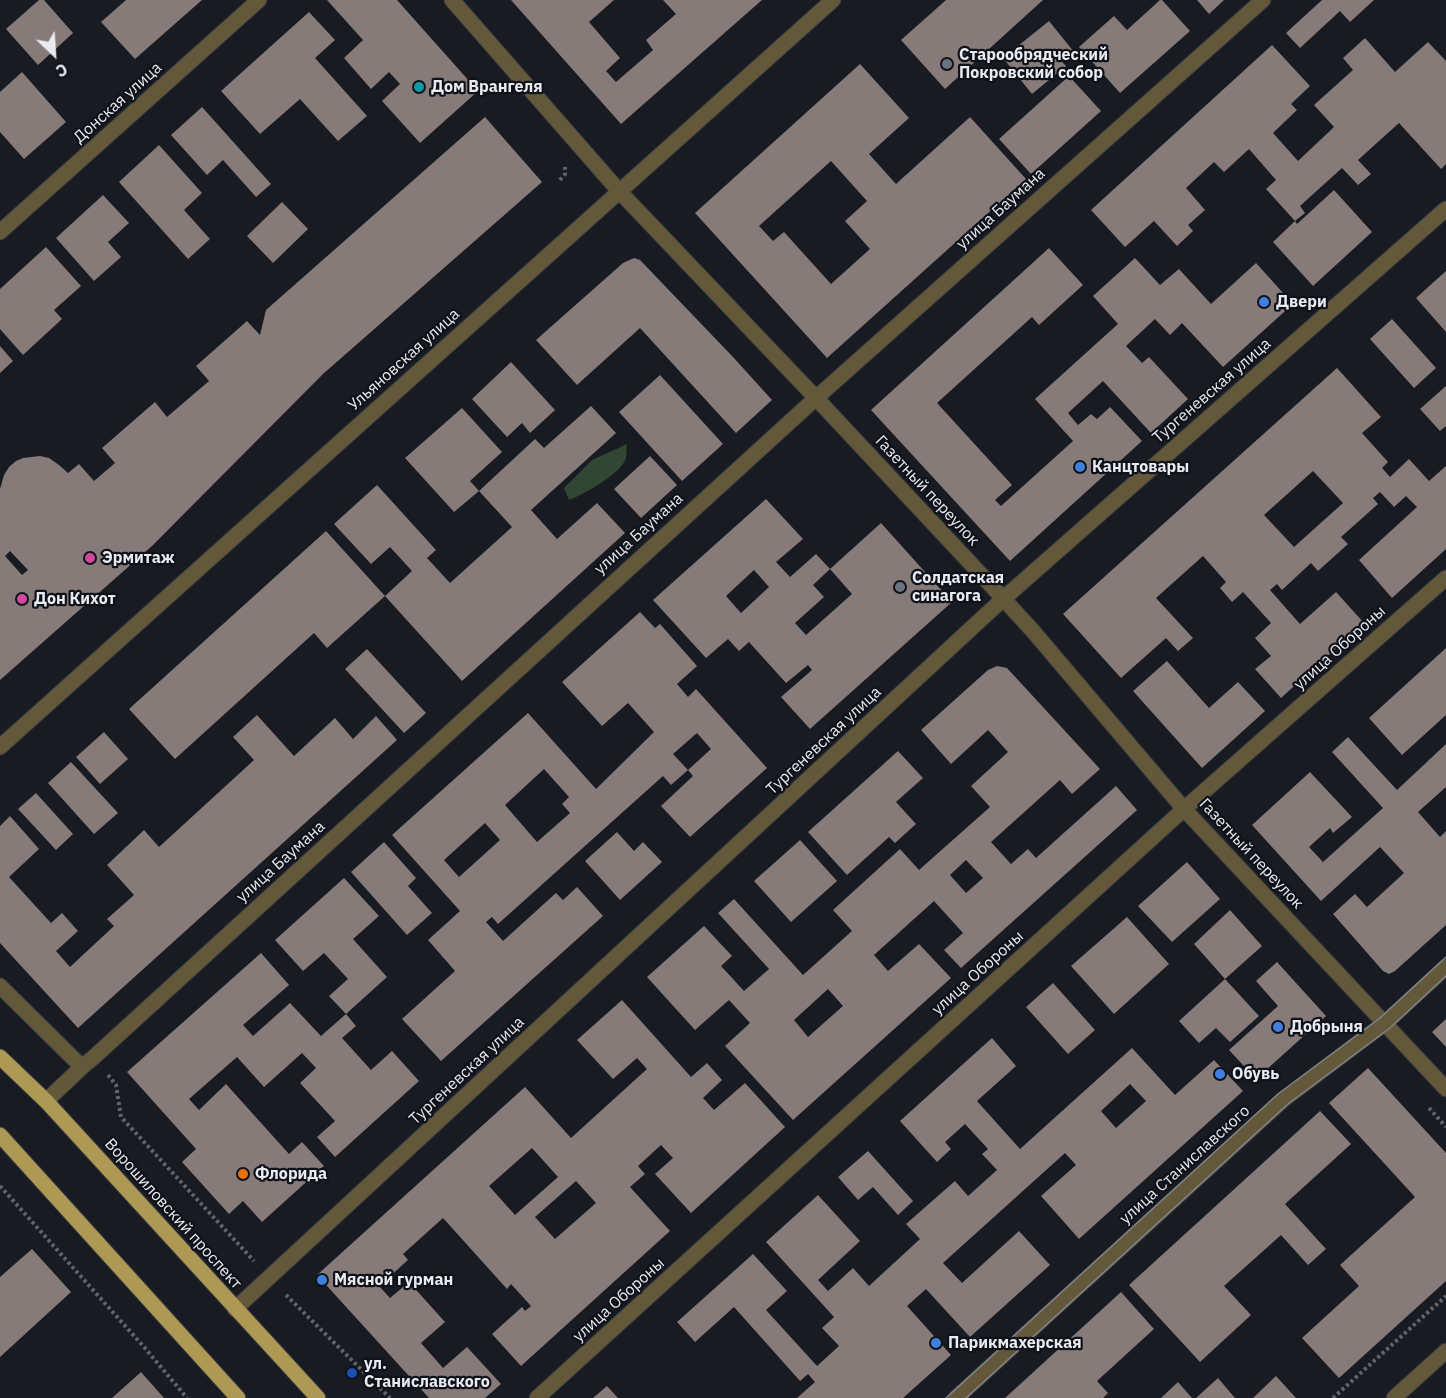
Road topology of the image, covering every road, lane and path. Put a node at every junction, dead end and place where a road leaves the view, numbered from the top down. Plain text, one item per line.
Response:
1 (260, 0) edge
2 (452, 0) edge
3 (833, 0) edge
4 (1263, 0) edge
5 (565, 167) dead end
6 (560, 180) dead end
7 (619, 191) junction
8 (1446, 209) edge
9 (0, 232) edge
10 (816, 398) junction
11 (1446, 578) edge
12 (1003, 599) junction
13 (0, 747) edge
14 (1184, 809) junction
15 (1446, 967) edge
16 (0, 986) edge
17 (1385, 1023) junction
18 (0, 1057) edge
19 (94, 1057) junction
20 (82, 1067) junction
21 (1446, 1089) edge
22 (46, 1101) junction
23 (1423, 1102) dead end
24 (1446, 1127) edge
25 (0, 1135) edge
26 (0, 1186) edge
27 (269, 1278) junction
28 (1446, 1296) edge
29 (235, 1309) junction
30 (1446, 1351) edge
31 (187, 1398) edge
32 (238, 1398) edge
33 (318, 1398) edge
34 (390, 1398) edge
35 (537, 1398) edge
36 (956, 1398) edge
37 (1333, 1398) edge
38 (1394, 1398) edge

1 - 9 street, Донская улица
2 - 7 street, Газетный переулок
3 - 7 street, Ульяновская улица
4 - 10 street, улица Баумана
5 - 6 path
7 - 10 street, Газетный переулок
7 - 13 street, Ульяновская улица
8 - 12 street, Тургеневская улица
10 - 12 street, Газетный переулок
10 - 19 street, улица Баумана
11 - 14 street, улица Обороны
12 - 14 street, Газетный переулок
12 - 27 street, Тургеневская улица
14 - 17 street, Газетный переулок
14 - 35 street, улица Обороны
15 - 17 street, улица Станиславского
16 - 20 street
17 - 21 street, Газетный переулок
17 - 36 street, улица Станиславского
18 - 22 main road, Ворошиловский проспект
19 - 20 street, улица Баумана
19 - 27 path
20 - 22 street, улица Баумана
22 - 29 main road, Ворошиловский проспект
23 - 24 path
25 - 32 main road
26 - 31 path
27 - 29 street, Тургеневская улица
27 - 34 path
28 - 37 path
29 - 33 main road, Ворошиловский проспект
30 - 38 street

